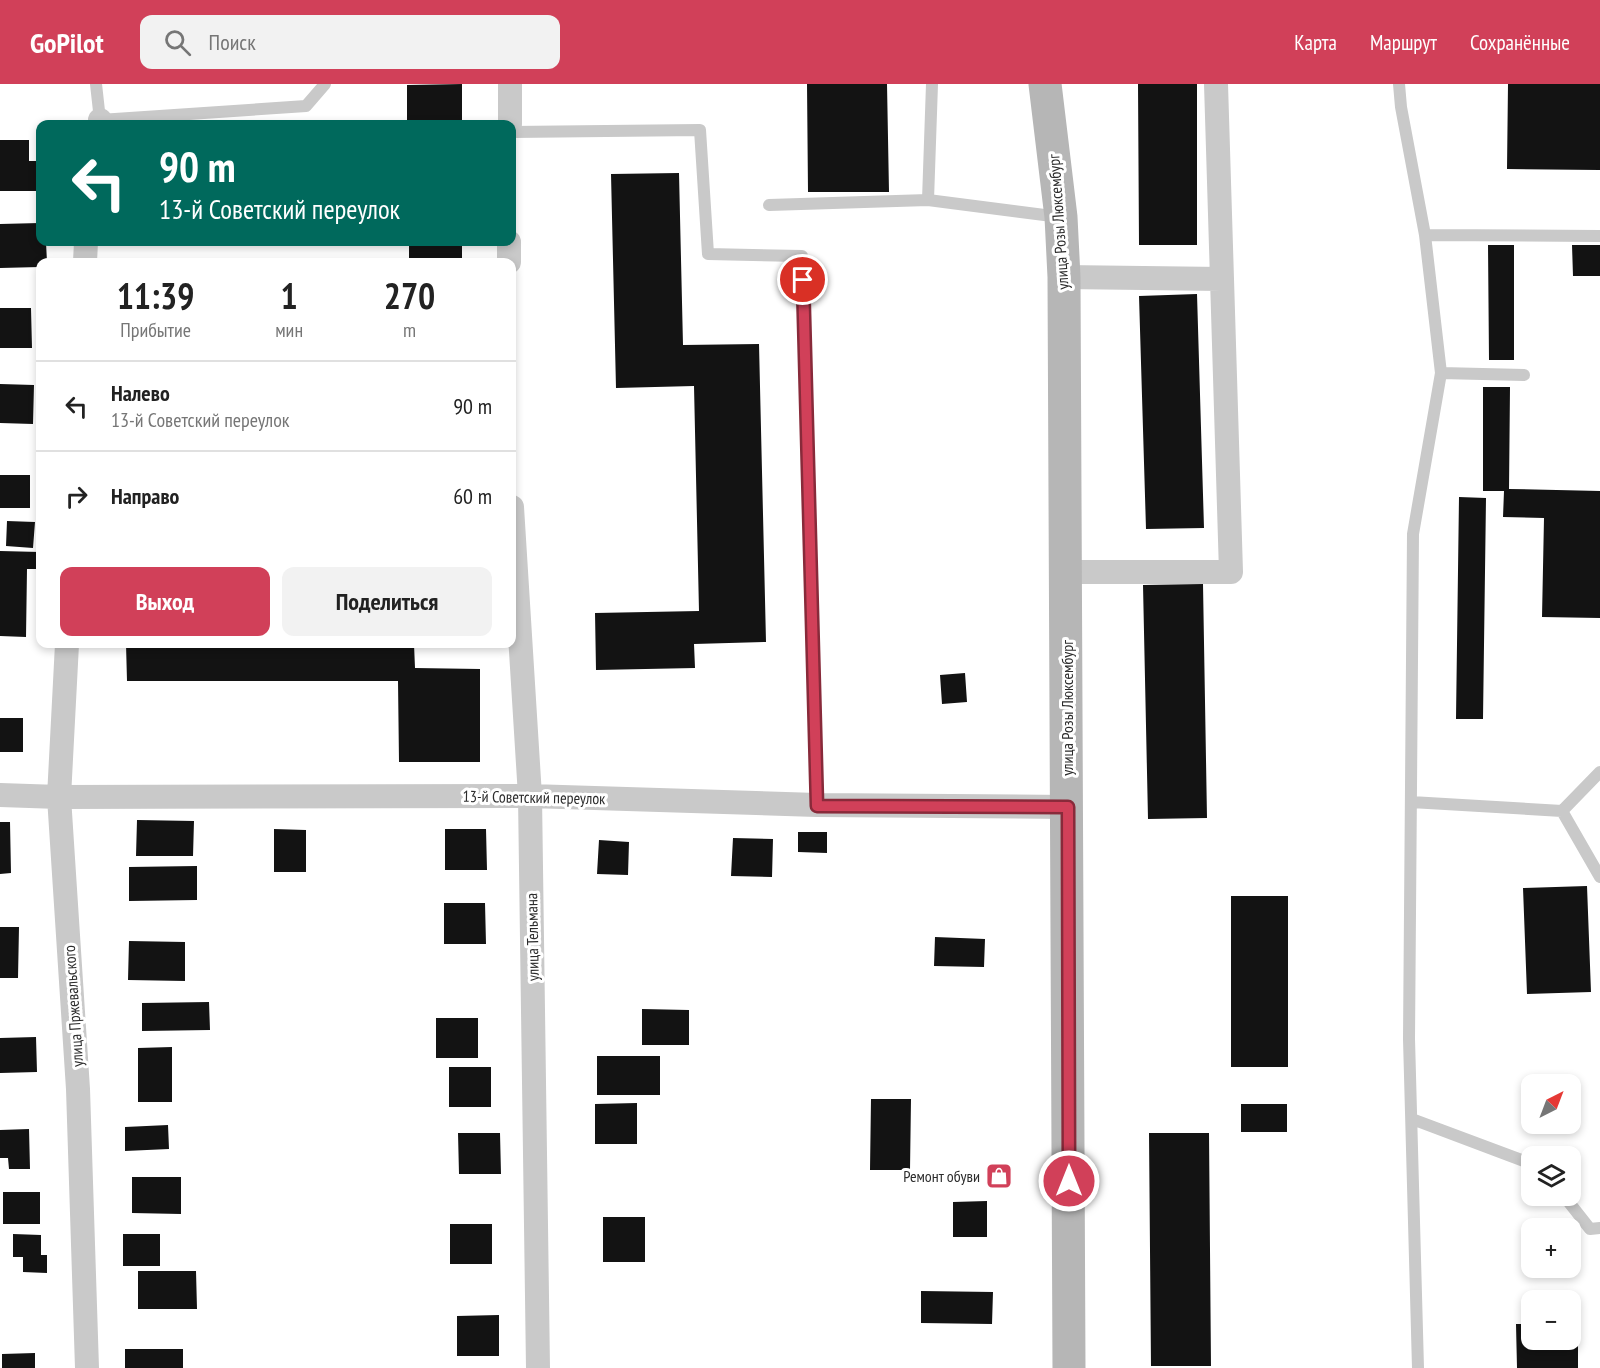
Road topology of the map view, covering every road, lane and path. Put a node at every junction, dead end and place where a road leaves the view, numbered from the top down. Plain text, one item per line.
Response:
1 (96, 84) edge
2 (325, 84) edge
3 (510, 84) edge
4 (932, 84) edge
5 (1046, 84) edge
6 (1216, 84) edge
7 (1399, 84) edge
8 (100, 120) edge
9 (126, 120) edge
10 (510, 120) edge
11 (516, 132) edge
12 (928, 200) junction
13 (769, 205) dead end
14 (1061, 217) junction
15 (1425, 235) junction
16 (1600, 236) edge
17 (1064, 276) junction
18 (1222, 279) junction
19 (1441, 373) junction
20 (1524, 375) dead end
21 (516, 571) edge
22 (1066, 572) junction
23 (67, 648) edge
24 (1600, 772) edge
25 (0, 795) edge
26 (530, 796) junction
27 (59, 797) junction
28 (1411, 802) junction
29 (817, 806) junction
30 (1068, 807) junction
31 (1562, 811) junction
32 (1600, 877) edge
33 (1412, 1119) junction
34 (1521, 1160) edge
35 (1572, 1206) edge
36 (1600, 1228) edge
37 (87, 1368) edge
38 (538, 1368) edge
39 (1069, 1368) edge
40 (1418, 1368) edge

1 - 8 lane
2 - 9 lane
3 - 10 street
4 - 12 lane
5 - 14 main road, улица Розы Люксембург
6 - 18 street
7 - 15 lane
11 - 29 lane
12 - 13 lane
12 - 14 lane
14 - 17 main road, улица Розы Люксембург
15 - 16 lane
15 - 19 lane
17 - 18 street
17 - 22 main road, улица Розы Люксембург
18 - 22 street
19 - 20 lane
19 - 28 lane
21 - 26 street, улица Тельмана
22 - 30 main road, улица Розы Люксембург
23 - 27 street, улица Пржевальского
24 - 31 lane
25 - 27 street, 13-й Советский переулок
26 - 27 street, 13-й Советский переулок
26 - 29 street, 13-й Советский переулок
26 - 38 street, улица Тельмана
27 - 37 street, улица Пржевальского
28 - 31 lane
28 - 33 lane
29 - 30 street, 13-й Советский переулок
30 - 39 main road, улица Розы Люксембург
31 - 32 lane
33 - 34 lane
33 - 40 lane
35 - 36 lane

